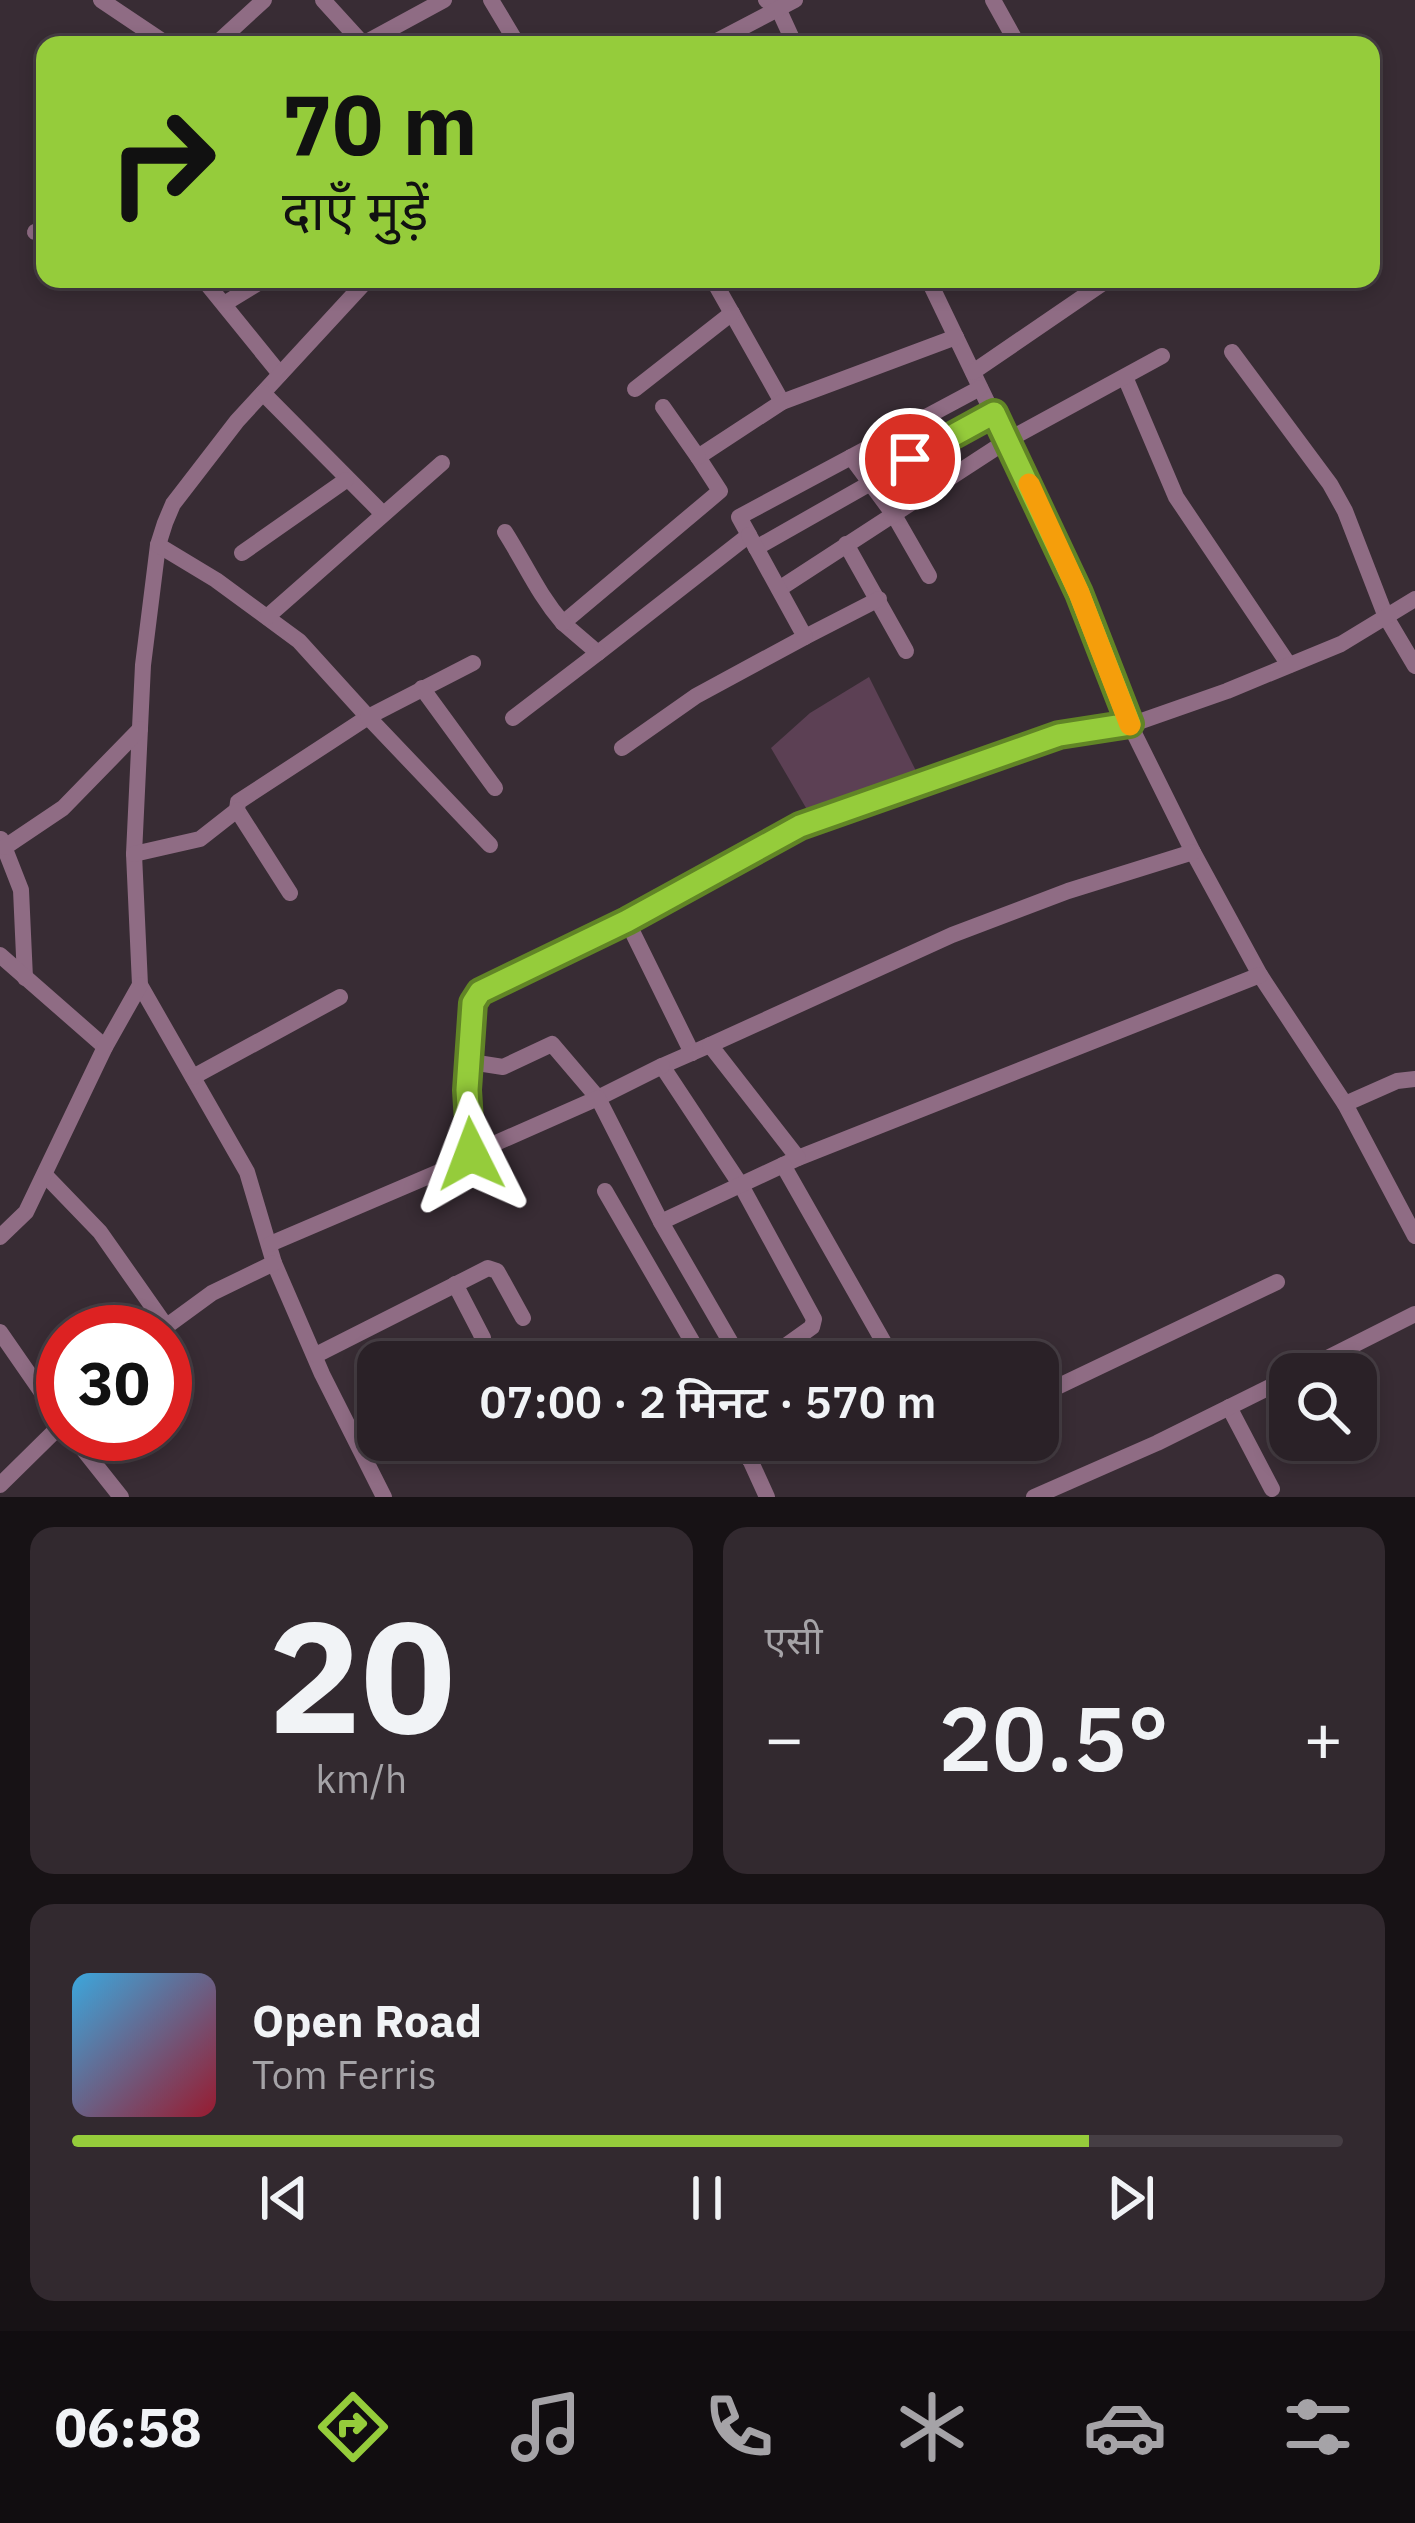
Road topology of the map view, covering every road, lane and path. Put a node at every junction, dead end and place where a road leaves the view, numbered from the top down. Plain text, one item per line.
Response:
1 (101, 0) edge
2 (264, 0) edge
3 (323, 0) edge
4 (444, 0) edge
5 (490, 0) edge
6 (993, 0) edge
7 (779, 3) edge
8 (155, 36) edge
9 (225, 36) edge
10 (355, 36) edge
11 (379, 36) edge
12 (512, 36) edge
13 (724, 36) edge
14 (792, 36) edge
15 (1013, 36) edge
16 (211, 288) edge
17 (250, 288) edge
18 (360, 288) edge
19 (718, 288) edge
20 (932, 288) edge
21 (1097, 288) edge
22 (224, 304) junction
23 (732, 313) junction
24 (956, 337) junction
25 (1232, 352) dead end
26 (1162, 356) dead end
27 (280, 374) junction
28 (1125, 377) junction
29 (976, 380) junction
30 (635, 388) dead end
31 (263, 393) junction
32 (782, 402) junction
33 (663, 407) dead end
34 (994, 413) junction
35 (1008, 440) junction
36 (698, 457) junction
37 (851, 457) junction
38 (442, 463) dead end
39 (346, 480) junction
40 (868, 482) junction
41 (720, 491) junction
42 (382, 513) junction
43 (894, 515) junction
44 (740, 517) junction
45 (505, 532) dead end
46 (752, 542) junction
47 (845, 544) junction
48 (158, 545) junction
49 (242, 554) dead end
50 (929, 576) dead end
51 (778, 589) junction
52 (879, 599) junction
53 (1415, 599) edge
54 (1386, 616) junction
55 (267, 617) junction
56 (563, 623) junction
57 (806, 637) junction
58 (907, 652) dead end
59 (598, 653) junction
60 (473, 663) dead end
61 (1289, 665) junction
62 (1415, 665) edge
63 (422, 688) junction
64 (368, 717) junction
65 (513, 718) dead end
66 (1130, 724) junction
67 (140, 729) junction
68 (622, 748) dead end
69 (495, 788) dead end
70 (237, 810) junction
71 (2, 843) edge
72 (490, 845) dead end
73 (1193, 852) junction
74 (134, 854) junction
75 (290, 893) dead end
76 (627, 921) junction
77 (0, 955) edge
78 (1260, 975) junction
79 (25, 978) junction
80 (140, 985) junction
81 (340, 997) dead end
82 (104, 1047) junction
83 (701, 1049) junction
84 (470, 1063) junction
85 (662, 1066) junction
86 (1412, 1076) edge
87 (194, 1077) junction
88 (598, 1098) junction
89 (1345, 1104) junction
90 (471, 1154) junction
91 (790, 1161) junction
92 (45, 1175) junction
93 (742, 1186) junction
94 (604, 1191) dead end
95 (662, 1222) junction
96 (1415, 1236) edge
97 (0, 1237) edge
98 (272, 1254) junction
99 (1276, 1282) dead end
100 (454, 1284) junction
101 (147, 1305) edge
102 (192, 1308) edge
103 (1415, 1314) edge
104 (523, 1318) dead end
105 (0, 1332) edge
106 (482, 1341) edge
107 (692, 1341) edge
108 (730, 1341) edge
109 (793, 1341) edge
110 (885, 1341) edge
111 (1338, 1353) edge
112 (316, 1355) junction
113 (1059, 1386) edge
114 (1269, 1388) edge
115 (1229, 1407) junction
116 (92, 1461) edge
117 (750, 1461) edge
118 (0, 1485) edge
119 (1272, 1490) dead end
120 (121, 1497) edge
121 (384, 1497) edge
122 (767, 1497) edge
123 (1034, 1497) edge

1 - 8 street
2 - 9 street
3 - 10 street
4 - 11 street
5 - 12 street
6 - 15 street
7 - 13 street
7 - 14 street
16 - 22 street
17 - 22 street
18 - 27 street
19 - 23 street
20 - 24 street
21 - 29 street
22 - 27 street
23 - 30 street
23 - 32 street
24 - 29 street
24 - 32 street
25 - 54 street
26 - 28 street
27 - 31 street
28 - 35 street
28 - 61 street
29 - 34 street
29 - 37 street
31 - 39 street
31 - 48 street
32 - 36 street
33 - 36 street
34 - 35 street
34 - 40 street
35 - 43 street
35 - 66 street
36 - 41 street
37 - 40 street
37 - 44 street
38 - 42 street
39 - 42 street
39 - 49 street
40 - 43 street
40 - 46 street
41 - 44 street
41 - 56 street
42 - 55 street
43 - 47 street
43 - 50 street
44 - 46 street
45 - 56 street
46 - 51 street
46 - 59 street
47 - 51 street
47 - 52 street
48 - 55 street
48 - 67 street
51 - 57 street
52 - 57 street
52 - 58 street
53 - 54 street
54 - 61 street
54 - 62 street
55 - 64 street
56 - 59 street
57 - 68 street
59 - 65 street
60 - 63 street
61 - 66 street
63 - 64 street
63 - 69 street
64 - 70 street
64 - 72 street
66 - 73 street
66 - 76 street
67 - 71 street
67 - 74 street
70 - 74 street
70 - 75 street
71 - 79 street
73 - 78 street
73 - 83 street
74 - 80 street
76 - 83 street
76 - 84 street
77 - 79 street
78 - 89 street
78 - 91 street
79 - 82 street
80 - 82 street
80 - 87 street
81 - 87 street
82 - 92 street
83 - 85 street
83 - 91 street
84 - 88 street
84 - 90 street
85 - 88 street
85 - 93 street
86 - 89 street
87 - 98 street
88 - 90 street
88 - 95 street
89 - 96 street
90 - 98 street
91 - 93 street
91 - 110 street
92 - 97 street
92 - 101 street
93 - 95 street
93 - 109 street
94 - 107 street
95 - 108 street
98 - 102 street
98 - 112 street
99 - 113 street
100 - 104 street
100 - 106 street
100 - 112 street
103 - 111 street
105 - 118 street
112 - 121 street
114 - 115 street
115 - 119 street
115 - 123 street
116 - 120 street
117 - 122 street

